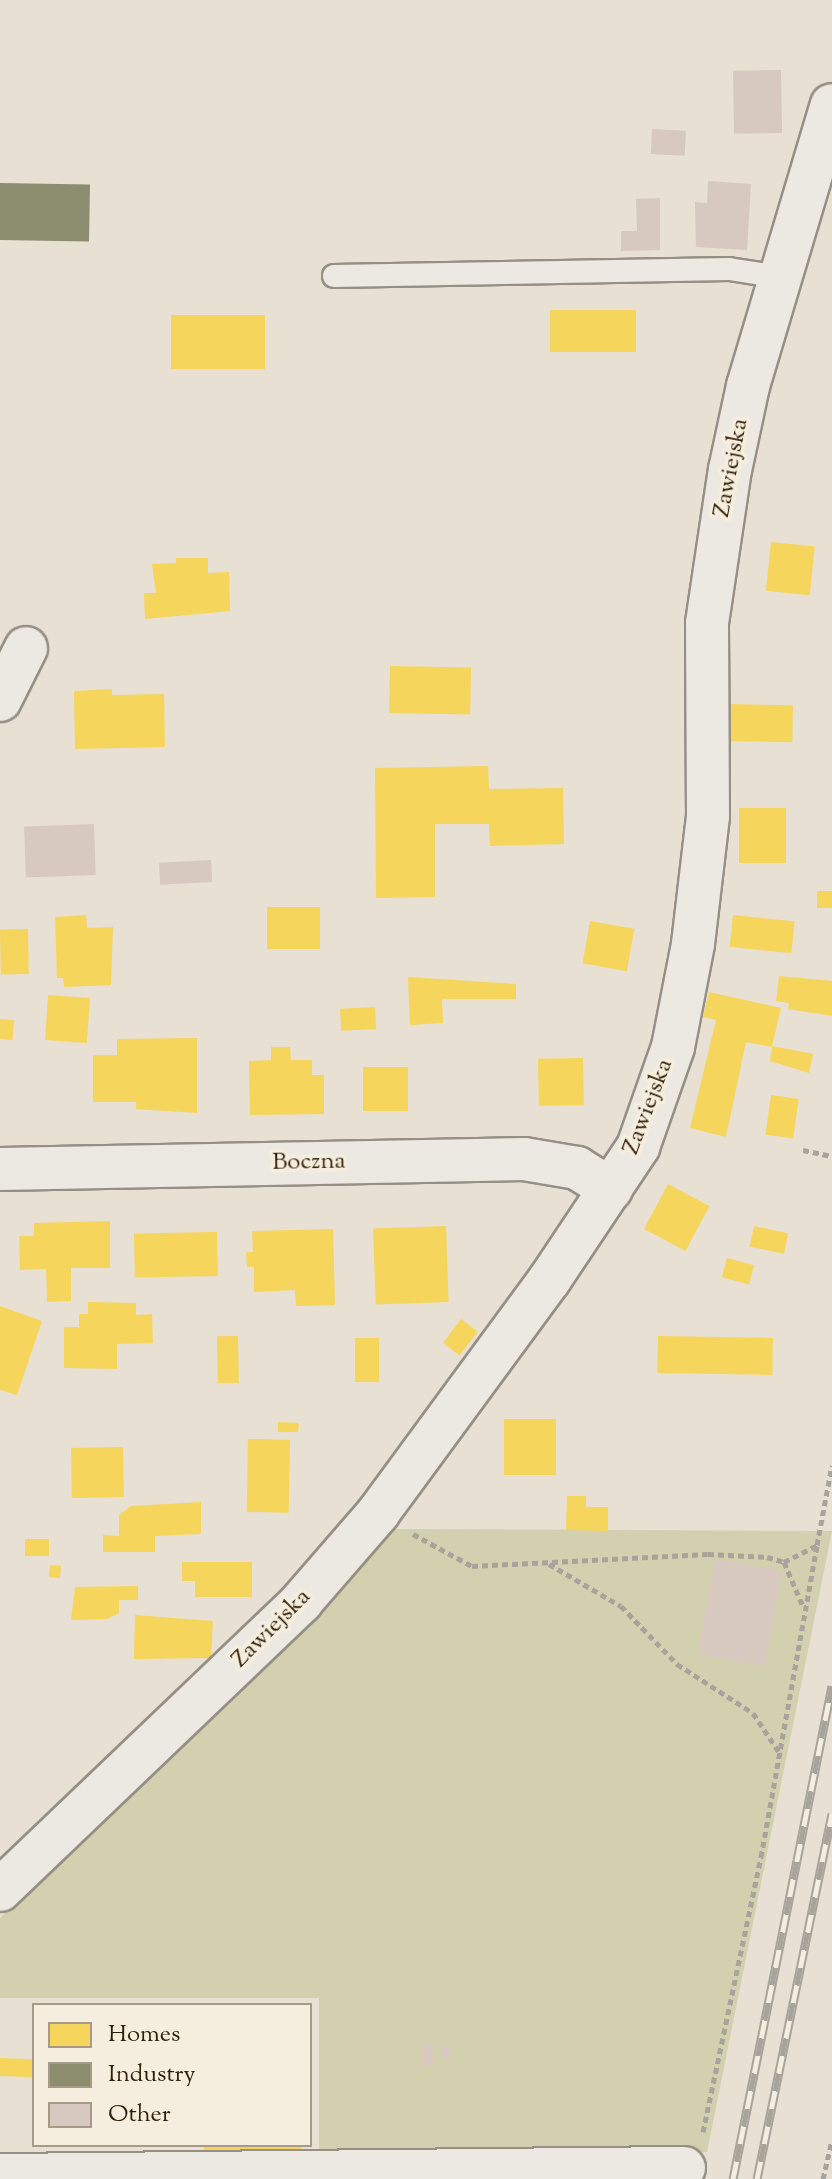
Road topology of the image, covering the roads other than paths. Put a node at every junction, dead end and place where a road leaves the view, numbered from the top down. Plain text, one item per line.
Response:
1 (832, 105) edge
2 (334, 276) dead end
3 (781, 277) junction
4 (26, 648) dead end
5 (0, 700) edge
6 (0, 1169) edge
7 (611, 1189) junction
8 (0, 1890) edge
9 (692, 2155) road end
10 (0, 2175) edge

1 - 3 street, Zawiejska
2 - 3 lane
3 - 7 street, Zawiejska
4 - 5 street
6 - 7 street, Boczna
7 - 8 street, Zawiejska
9 - 10 street

